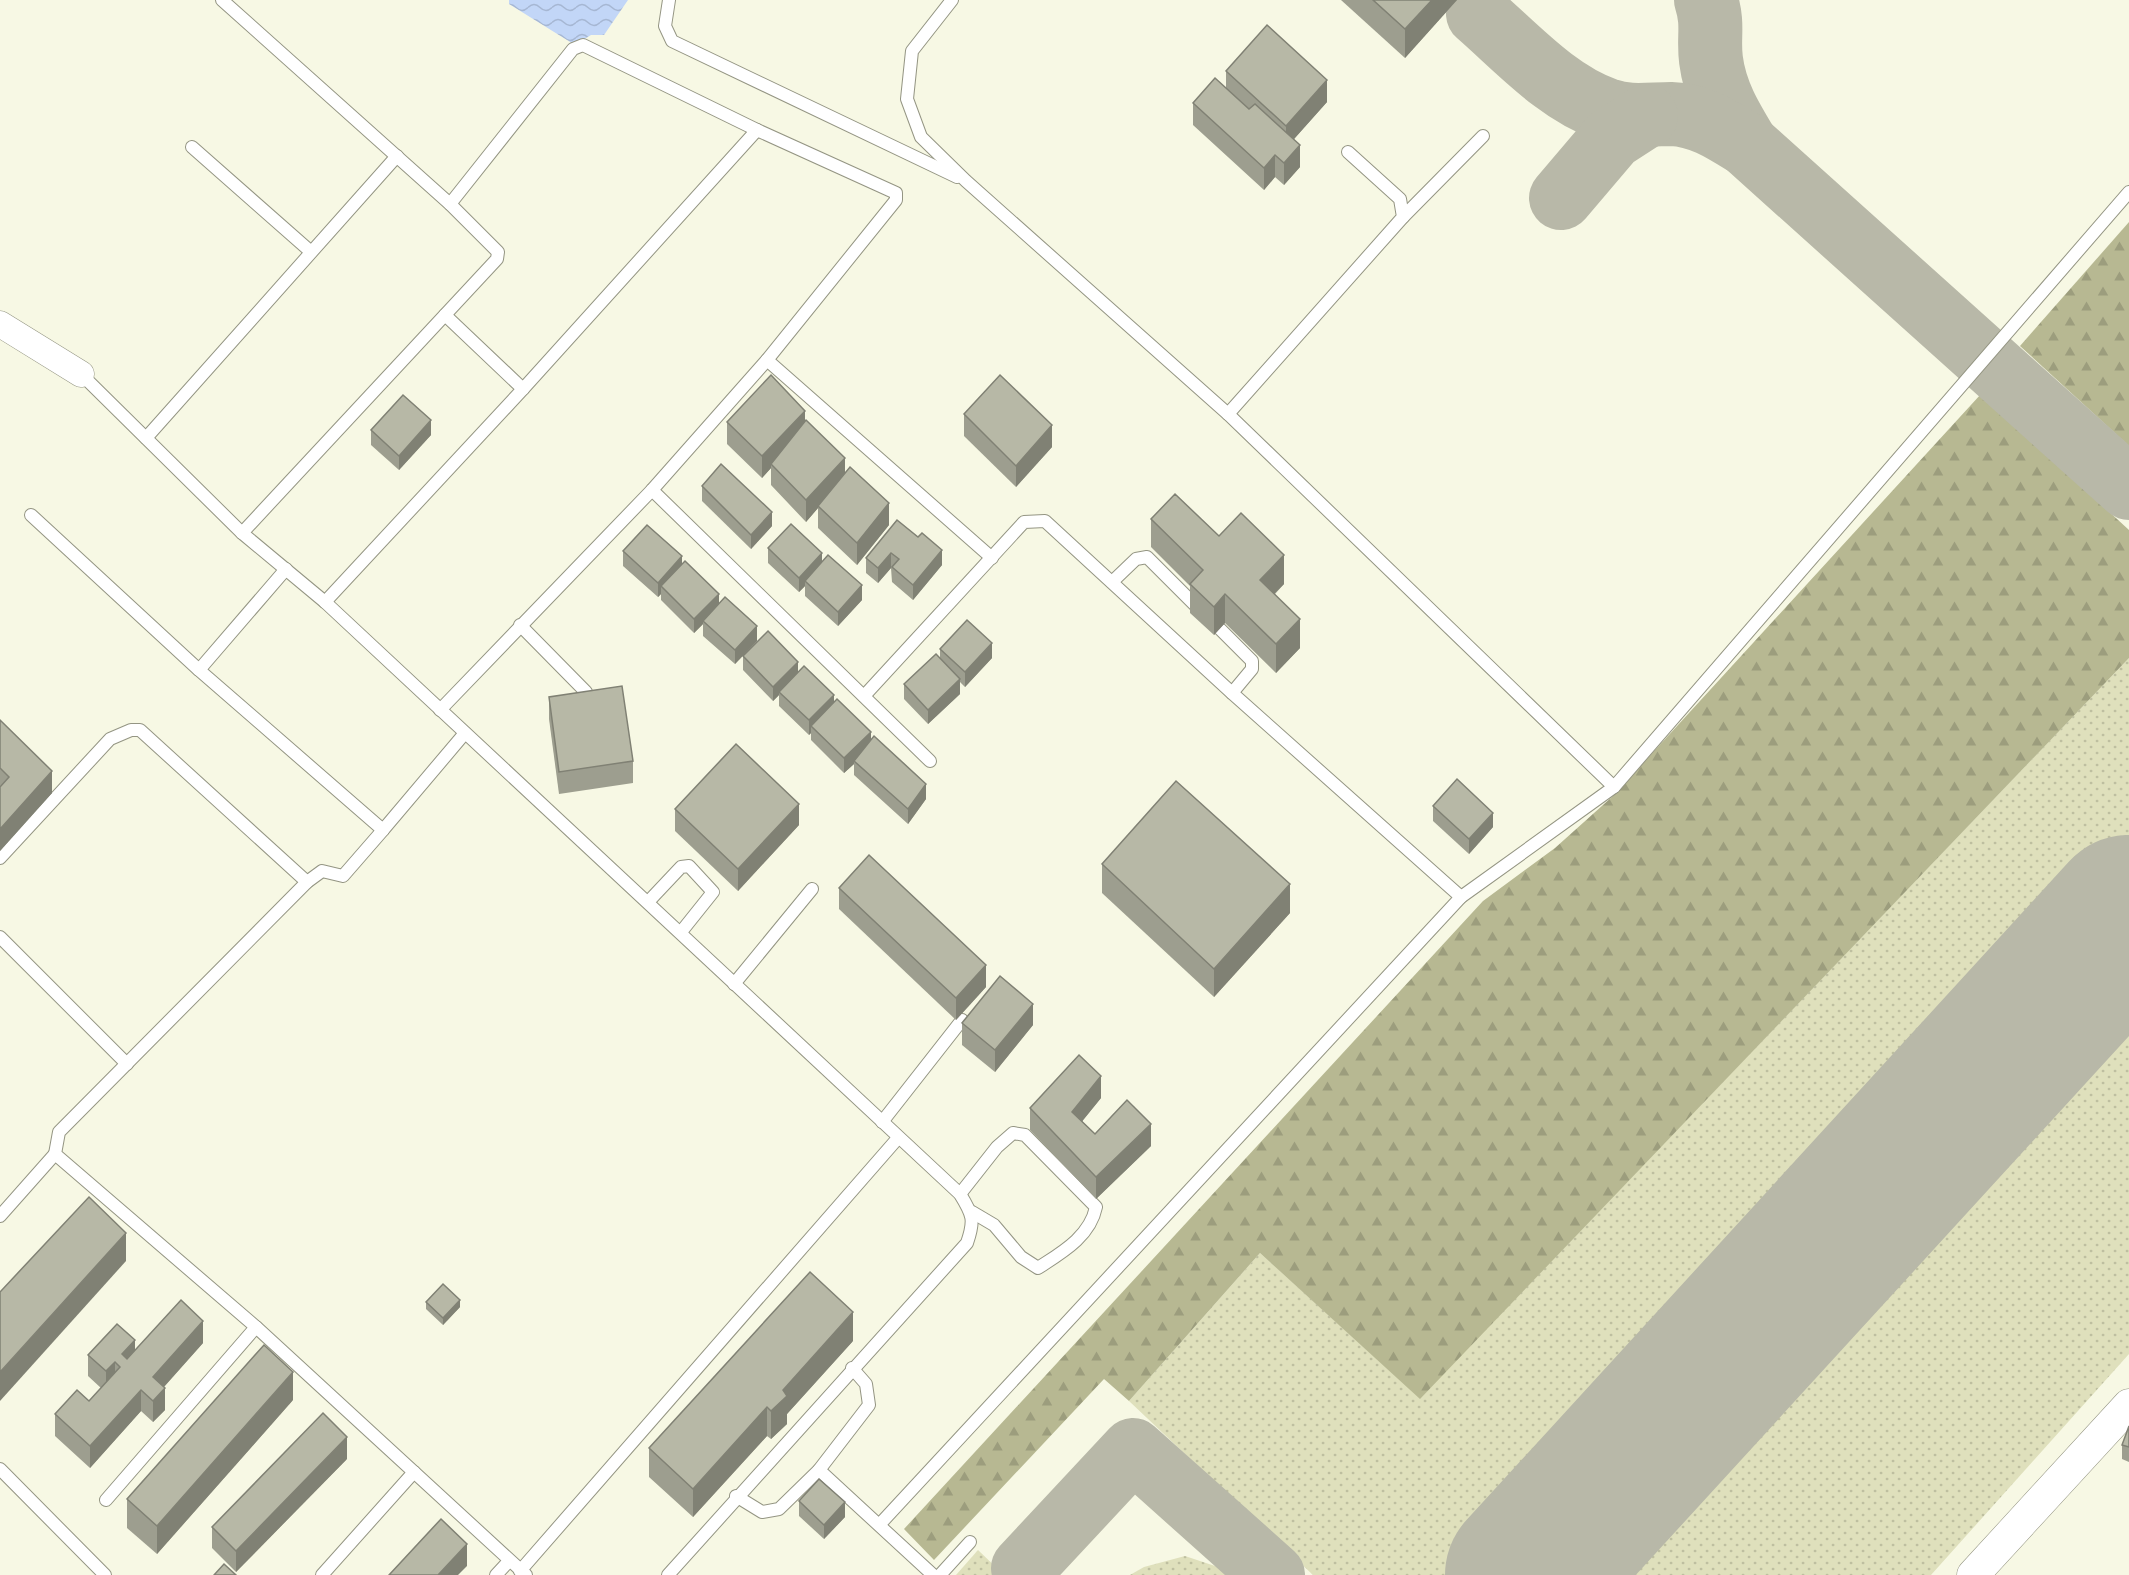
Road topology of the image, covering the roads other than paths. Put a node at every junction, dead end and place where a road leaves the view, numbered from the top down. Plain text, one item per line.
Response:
1 (222, 0) edge
2 (669, 0) edge
3 (952, 0) edge
4 (757, 130) junction
5 (1483, 136) dead end
6 (192, 147) dead end
7 (1348, 152) dead end
8 (397, 156) junction
9 (966, 181) junction
10 (2129, 192) edge
11 (450, 204) junction
12 (1403, 217) junction
13 (310, 251) junction
14 (445, 315) junction
15 (0, 324) edge
16 (767, 360) junction
17 (81, 374) joint
18 (523, 389) junction
19 (1228, 414) junction
20 (146, 438) junction
21 (652, 490) junction
22 (32, 515) dead end
23 (242, 533) junction
24 (992, 558) junction
25 (286, 569) junction
26 (1112, 582) junction
27 (325, 602) junction
28 (1196, 606) edge
29 (520, 626) junction
30 (1220, 629) dead end
31 (200, 670) junction
32 (586, 692) edge
33 (1232, 693) junction
34 (864, 696) junction
35 (440, 710) junction
36 (465, 733) junction
37 (930, 761) dead end
38 (1614, 787) junction
39 (383, 830) junction
40 (0, 858) edge
41 (307, 882) junction
42 (812, 889) dead end
43 (1461, 897) junction
44 (648, 902) junction
45 (681, 932) junction
46 (0, 937) edge
47 (734, 984) junction
48 (962, 1020) edge
49 (126, 1064) junction
50 (882, 1122) junction
51 (898, 1138) junction
52 (55, 1154) junction
53 (960, 1194) junction
54 (972, 1212) junction
55 (0, 1216) edge
56 (256, 1328) junction
57 (852, 1368) junction
58 (2129, 1405) edge
59 (0, 1469) edge
60 (819, 1470) junction
61 (414, 1472) junction
62 (736, 1496) junction
63 (106, 1500) dead end
64 (880, 1524) junction
65 (970, 1542) dead end
66 (509, 1561) junction
67 (523, 1573) edge
68 (105, 1575) edge
69 (322, 1575) edge
70 (496, 1575) edge
71 (668, 1575) edge
72 (933, 1575) edge
73 (940, 1575) edge
74 (1973, 1575) edge

1 - 8 lane
2 - 9 lane
3 - 9 lane
4 - 11 lane
4 - 16 lane
4 - 18 lane
5 - 12 lane
6 - 13 lane
7 - 12 lane
8 - 11 lane
8 - 13 lane
9 - 19 lane
10 - 38 lane
11 - 14 lane
12 - 19 lane
13 - 20 lane
14 - 18 lane
14 - 23 lane
15 - 17 street
16 - 21 lane
16 - 24 lane
17 - 20 lane
18 - 27 lane
19 - 38 lane
20 - 23 lane
21 - 29 lane
21 - 34 lane
22 - 31 lane
23 - 25 lane
24 - 26 lane
24 - 34 lane
25 - 27 lane
25 - 31 lane
26 - 28 lane
26 - 33 lane
27 - 35 lane
29 - 32 lane
29 - 35 lane
30 - 33 lane
31 - 39 lane
33 - 43 lane
34 - 37 lane
35 - 36 lane
36 - 39 lane
36 - 44 lane
38 - 43 lane
39 - 41 lane
40 - 41 lane
41 - 49 lane
42 - 47 lane
43 - 64 lane
44 - 45 lane
44 - 45 lane
45 - 47 lane
46 - 49 lane
47 - 50 lane
48 - 50 lane
49 - 52 lane
50 - 51 lane
51 - 53 lane
51 - 67 lane
52 - 55 lane
52 - 56 lane
53 - 54 lane
53 - 54 lane
54 - 57 lane
56 - 61 lane
56 - 63 lane
57 - 60 lane
57 - 62 lane
58 - 74 street
59 - 68 lane
60 - 62 lane
60 - 64 lane
61 - 66 lane
61 - 69 lane
62 - 71 lane
64 - 72 lane
65 - 73 lane
66 - 67 lane
66 - 70 lane

